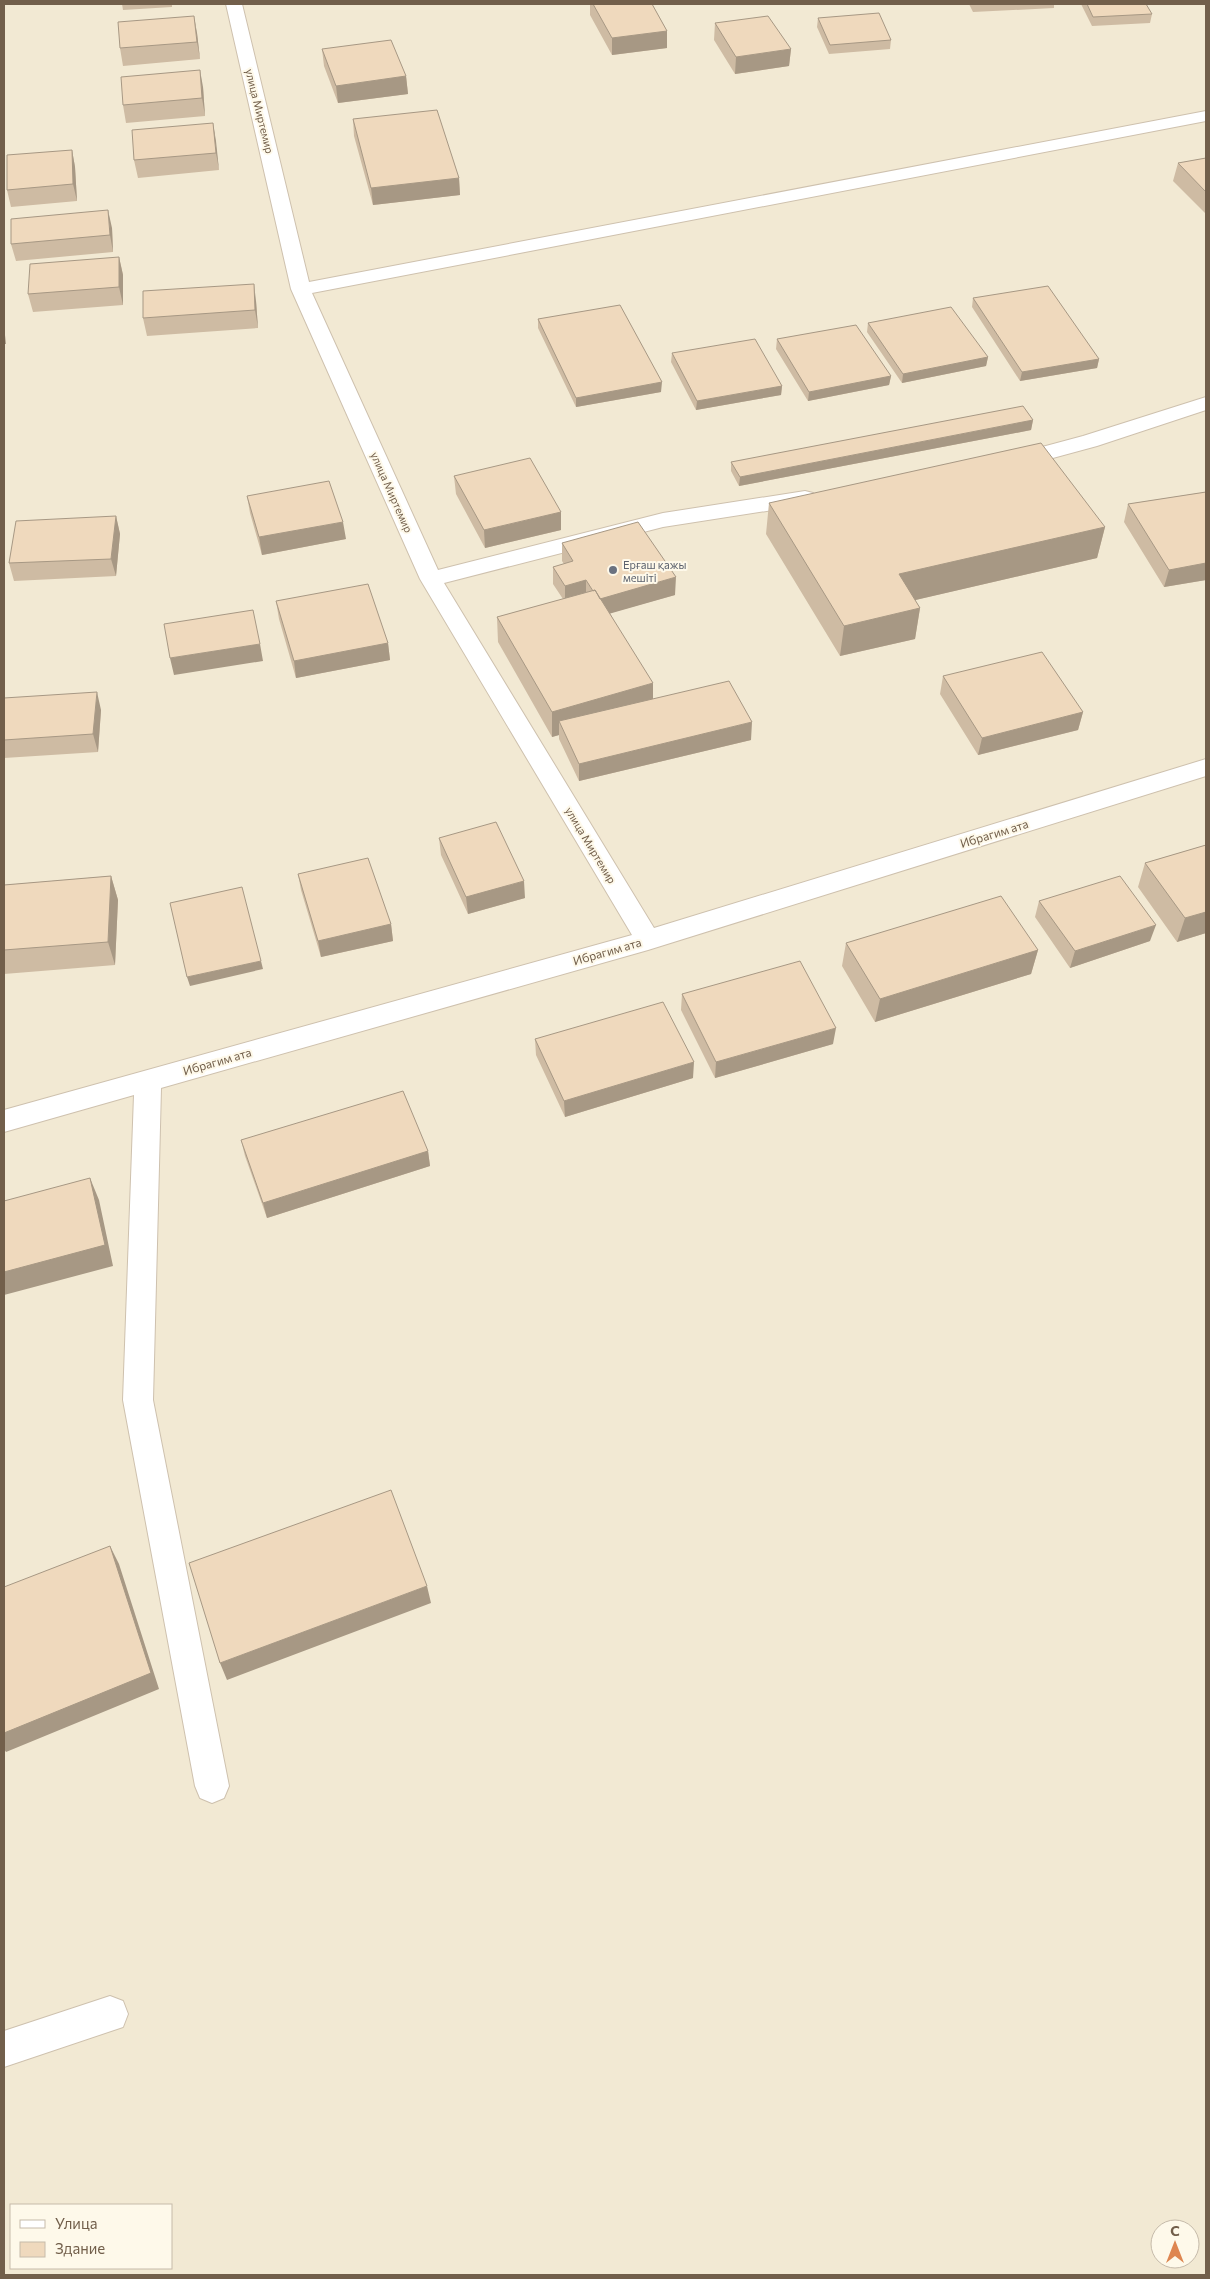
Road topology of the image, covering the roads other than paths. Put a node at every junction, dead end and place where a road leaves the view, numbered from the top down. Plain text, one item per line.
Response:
1 (234, 4) edge
2 (1206, 116) edge
3 (301, 289) junction
4 (1206, 403) edge
5 (990, 468) edge
6 (820, 496) edge
7 (431, 579) junction
8 (1206, 767) edge
9 (648, 940) junction
10 (148, 1080) junction
11 (4, 1120) edge
12 (212, 1786) dead end
13 (110, 2014) dead end
14 (4, 2049) edge

1 - 3 street, улица Миртемир
2 - 3 street
3 - 7 street, улица Миртемир
4 - 5 street
6 - 7 street
7 - 9 street, улица Миртемир
8 - 9 street, Ибрагим ата
9 - 10 street, Ибрагим ата
10 - 11 street, Ибрагим ата
10 - 12 street
13 - 14 street

